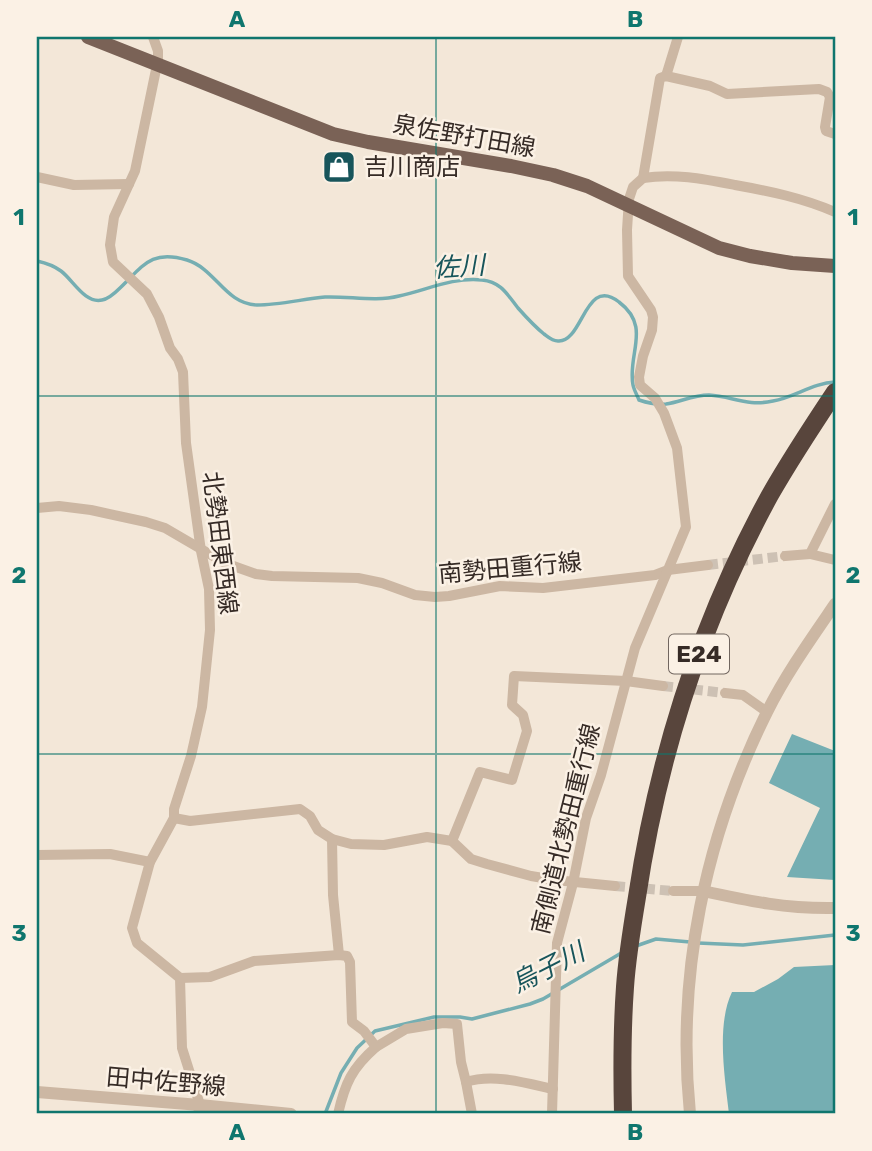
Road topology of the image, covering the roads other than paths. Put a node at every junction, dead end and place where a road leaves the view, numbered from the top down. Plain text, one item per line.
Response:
1 (88, 37) edge
2 (153, 37) edge
3 (678, 37) edge
4 (157, 64) junction
5 (666, 76) junction
6 (835, 134) edge
7 (37, 177) edge
8 (642, 178) junction
9 (129, 184) junction
10 (627, 206) junction
11 (835, 212) edge
12 (835, 266) edge
13 (835, 391) edge
14 (835, 504) edge
15 (37, 508) edge
16 (201, 551) junction
17 (810, 554) junction
18 (785, 556) tunnel mouth
19 (835, 560) edge
20 (708, 565) tunnel mouth
21 (668, 570) junction
22 (835, 604) edge
23 (626, 681) junction
24 (663, 685) tunnel mouth
25 (725, 693) tunnel mouth
26 (767, 712) junction
27 (174, 818) junction
28 (332, 839) junction
29 (452, 841) junction
30 (37, 855) edge
31 (150, 862) junction
32 (573, 883) junction
33 (615, 886) tunnel mouth
34 (673, 891) tunnel mouth
35 (703, 891) junction
36 (835, 908) edge
37 (339, 955) junction
38 (180, 978) junction
39 (374, 1045) junction
40 (466, 1082) junction
41 (553, 1089) junction
42 (37, 1092) edge
43 (199, 1110) edge
44 (291, 1114) edge
45 (338, 1114) edge
46 (472, 1114) edge
47 (552, 1114) edge
48 (623, 1114) edge
49 (690, 1114) edge

1 - 4 main road, 泉佐野打田線
2 - 4 street
3 - 5 street
4 - 9 street, 北勢田東西線
4 - 10 main road, 泉佐野打田線
5 - 6 street
5 - 8 street
7 - 9 street
8 - 10 street
8 - 11 street
9 - 16 street, 北勢田東西線
10 - 12 main road, 泉佐野打田線
10 - 21 street, 南側道北勢田重行線
13 - 48 highway, E24
14 - 17 street
15 - 16 street, 南勢田重行線
16 - 21 street, 南勢田重行線
16 - 27 street, 北勢田東西線
17 - 18 street
17 - 19 street
20 - 21 street, 南勢田重行線
21 - 23 street, 南側道北勢田重行線
22 - 26 street
23 - 24 street
23 - 29 street
23 - 32 street, 南側道北勢田重行線
25 - 26 street
26 - 35 street
27 - 28 street
27 - 31 street, 北勢田東西線
28 - 29 street
28 - 37 street
29 - 32 street
30 - 31 street
31 - 38 street, 北勢田東西線
32 - 33 street
32 - 41 street, 南側道北勢田重行線
34 - 35 street
35 - 36 street
35 - 49 street
37 - 38 street
37 - 39 street
38 - 43 street
39 - 40 street
39 - 45 street
40 - 41 street
40 - 46 street
41 - 47 street, 南側道北勢田重行線
42 - 43 street, 田中佐野線
43 - 44 street, 田中佐野線

